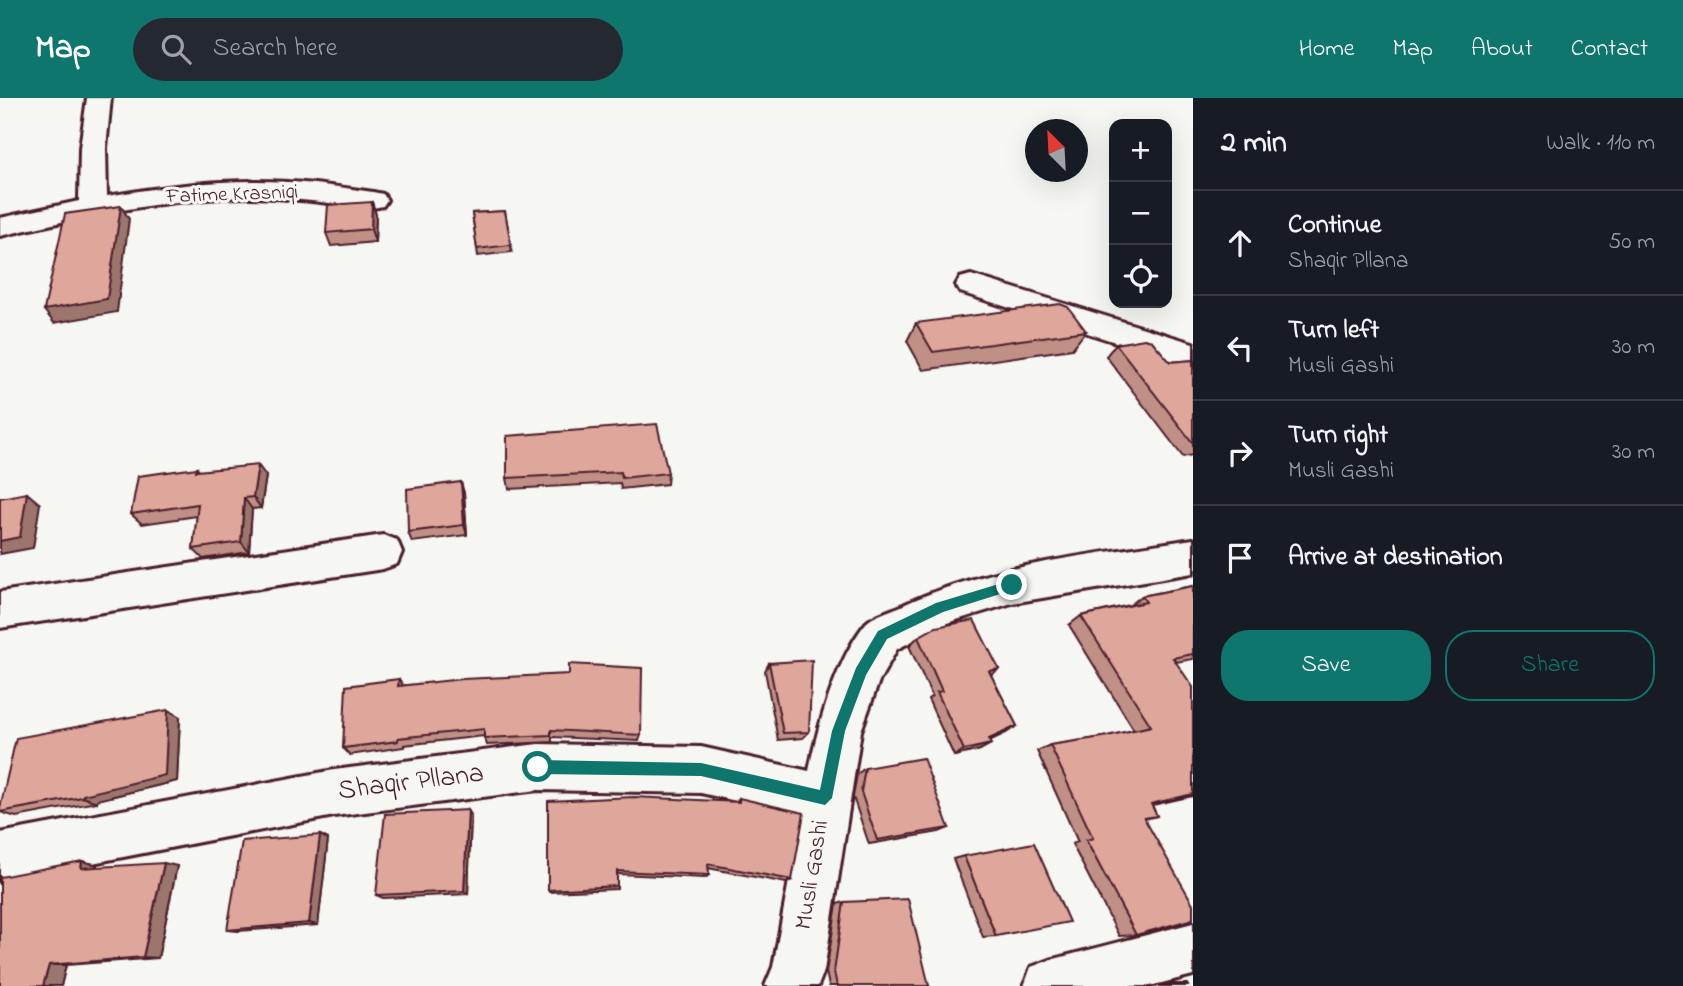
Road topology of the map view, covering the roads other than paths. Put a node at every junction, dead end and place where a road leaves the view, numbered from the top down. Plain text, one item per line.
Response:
1 (99, 98) edge
2 (373, 200) edge
3 (93, 207) junction
4 (0, 227) edge
5 (971, 285) dead end
6 (1193, 355) edge
7 (383, 551) dead end
8 (1193, 556) edge
9 (0, 610) edge
10 (825, 798) junction
11 (0, 857) edge
12 (1193, 949) edge
13 (791, 986) edge
14 (1050, 986) edge

1 - 3 street
2 - 3 street, Fatime Krasniqi
3 - 4 street, Fatime Krasniqi
5 - 6 street
7 - 9 street
8 - 10 street, Musli Gashi
10 - 11 street, Shaqir Pllana
10 - 13 street, Musli Gashi
12 - 14 street

